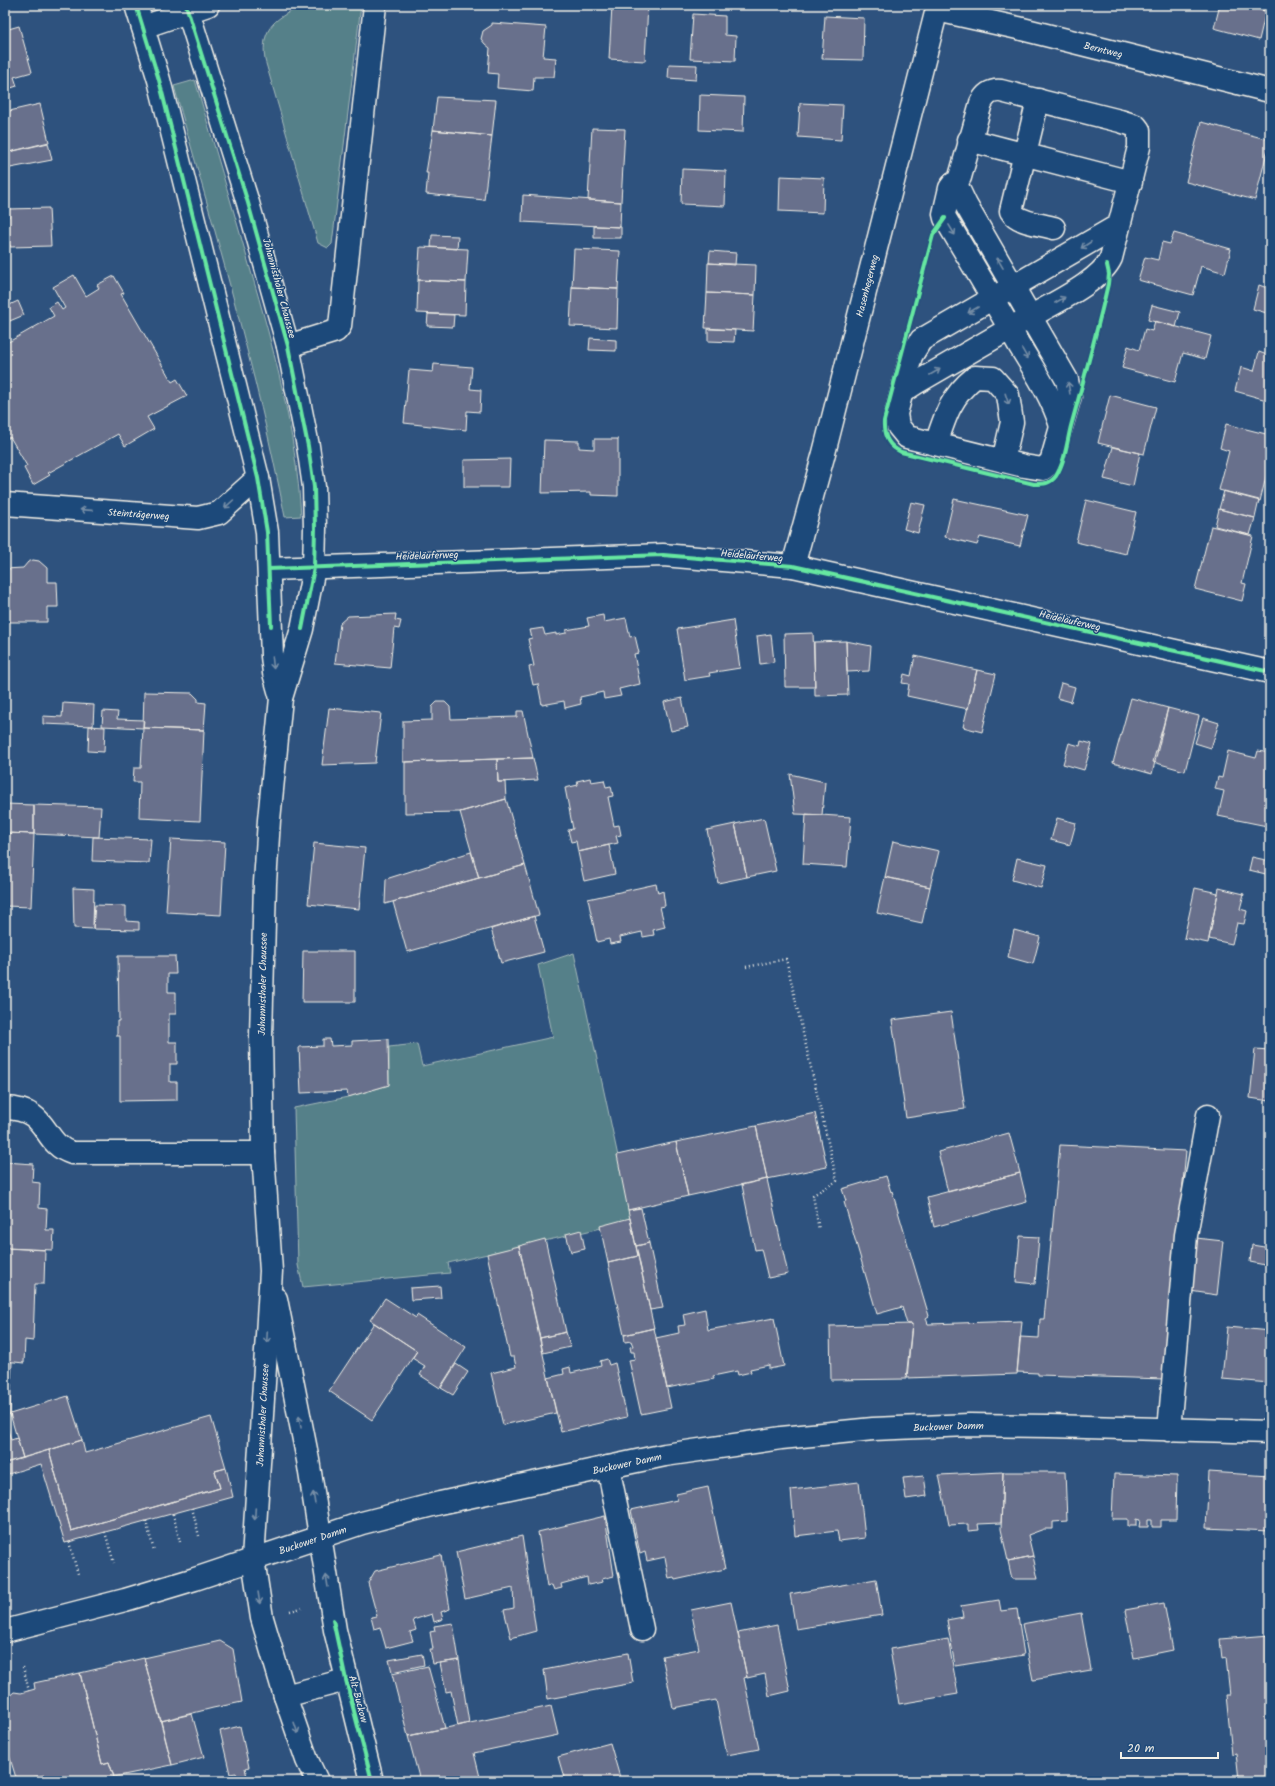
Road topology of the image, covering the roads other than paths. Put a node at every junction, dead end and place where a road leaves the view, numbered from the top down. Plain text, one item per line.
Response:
1 (136, 5) edge
2 (375, 5) edge
3 (195, 7) edge
4 (937, 7) edge
5 (143, 27) junction
6 (1270, 91) edge
7 (1038, 100) junction
8 (970, 140) junction
9 (1024, 155) junction
10 (956, 184) junction
11 (1128, 190) junction
12 (1119, 225) junction
13 (1054, 228) dead end
14 (1014, 287) junction
15 (993, 298) junction
16 (1030, 316) junction
17 (1010, 329) junction
18 (288, 346) junction
19 (902, 392) junction
20 (1061, 426) junction
21 (936, 444) junction
22 (1003, 461) junction
23 (258, 478) junction
24 (5, 504) edge
25 (793, 566) junction
26 (314, 568) junction
27 (269, 569) junction
28 (1270, 672) edge
29 (281, 698) junction
30 (5, 1108) edge
31 (1208, 1115) dead end
32 (263, 1153) junction
33 (271, 1271) junction
34 (1169, 1430) junction
35 (1270, 1432) edge
36 (608, 1467) junction
37 (320, 1536) junction
38 (253, 1559) junction
39 (642, 1629) dead end
40 (5, 1631) edge
41 (346, 1680) junction
42 (285, 1696) junction
43 (306, 1771) edge
44 (317, 1781) edge
45 (372, 1781) edge

1 - 5 main road, Johannisthaler Chaussee
2 - 18 main road, Johannisthaler Chaussee
3 - 5 main road
3 - 18 main road, Johannisthaler Chaussee
4 - 6 main road, Berntweg
4 - 25 main road, Hasenhegerweg
5 - 23 main road, Johannisthaler Chaussee
7 - 8 main road
7 - 9 main road
7 - 11 main road
8 - 9 main road
8 - 10 main road
9 - 11 main road
9 - 13 main road
14 -> 10 main road
10 -> 15 main road
11 - 12 main road
12 -> 14 main road
16 -> 12 main road
14 - 15 main road
14 - 16 main road
15 - 17 main road
15 -> 19 main road
16 - 17 main road
20 -> 16 main road
19 -> 17 main road
17 -> 20 main road
18 - 26 main road, Johannisthaler Chaussee
19 - 21 main road
20 - 22 main road
21 - 22 main road
21 -> 22 main road
23 -> 24 main road, Steinträgerweg
23 - 27 main road, Johannisthaler Chaussee
25 - 26 main road, Heideläuferweg
25 - 28 main road, Heideläuferweg
26 - 27 main road, Heideläuferweg
26 - 29 main road, Johannisthaler Chaussee
27 -> 29 main road, Johannisthaler Chaussee
29 - 32 main road, Johannisthaler Chaussee
30 - 32 main road
31 - 34 main road
32 - 33 main road, Johannisthaler Chaussee
37 -> 33 main road, Johannisthaler Chaussee
33 -> 38 main road, Johannisthaler Chaussee
34 - 35 main road, Buckower Damm
34 - 36 main road, Buckower Damm
36 - 37 main road, Buckower Damm
36 - 39 main road
37 - 38 main road, Buckower Damm
41 -> 37 main road, Alt-Buckow
38 - 40 main road, Buckower Damm
38 -> 42 main road
41 - 42 main road
41 - 45 main road, Alt-Buckow
42 -> 43 main road
43 - 44 main road

